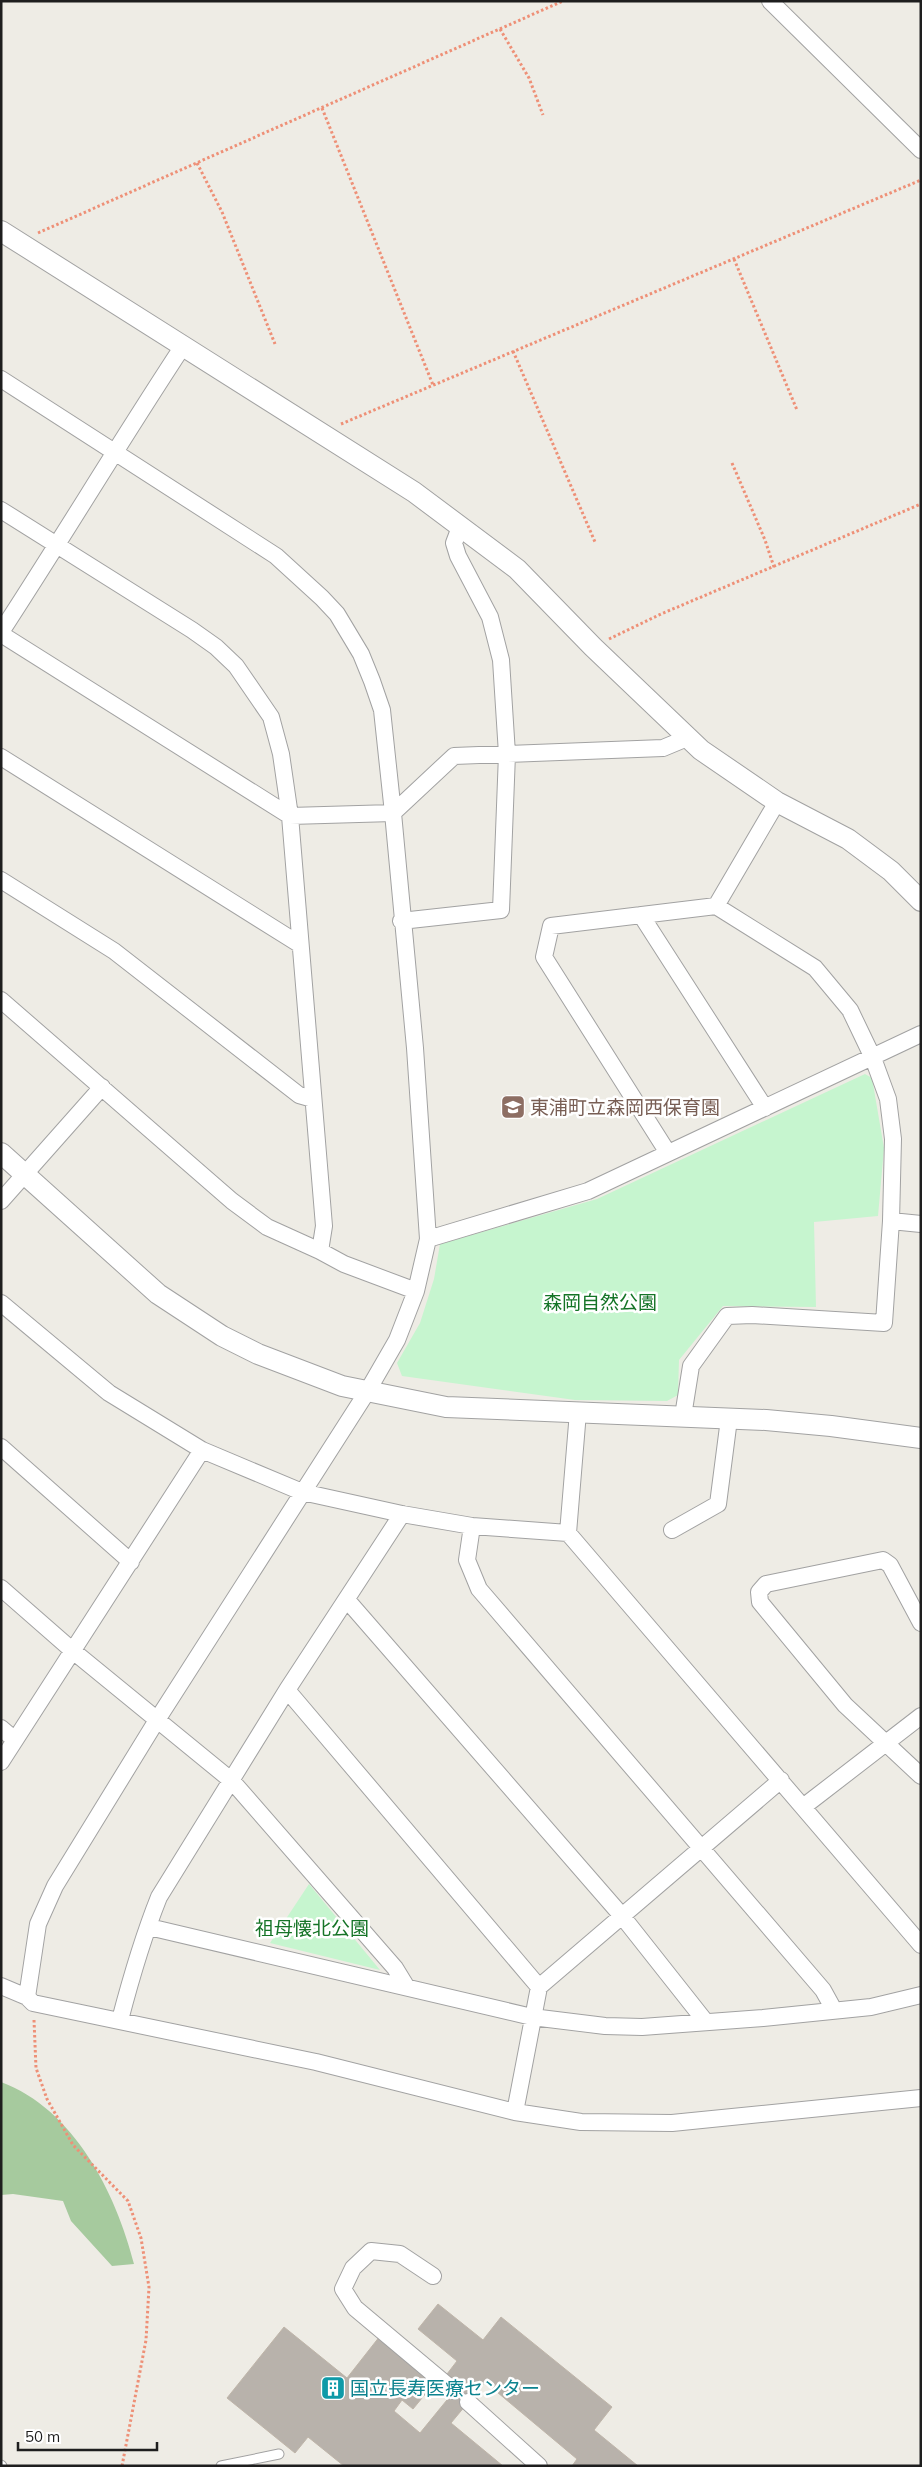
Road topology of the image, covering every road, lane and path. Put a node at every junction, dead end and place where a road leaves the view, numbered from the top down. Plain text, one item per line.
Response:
1 (563, 1) edge
2 (770, 1) edge
3 (500, 29) junction
4 (322, 108) junction
5 (543, 114) dead end
6 (921, 150) edge
7 (197, 163) junction
8 (921, 180) edge
9 (1, 231) edge
10 (18, 242) junction
11 (734, 259) junction
12 (275, 344) dead end
13 (184, 346) junction
14 (513, 351) junction
15 (1, 379) edge
16 (433, 385) junction
17 (797, 410) dead end
18 (322, 432) junction
19 (113, 452) junction
20 (732, 463) dead end
21 (921, 504) edge
22 (1, 510) edge
23 (460, 527) junction
24 (594, 542) dead end
25 (57, 545) junction
26 (774, 567) junction
27 (1, 633) edge
28 (593, 647) junction
29 (687, 738) junction
30 (507, 754) junction
31 (1, 757) edge
32 (778, 802) junction
33 (393, 813) junction
34 (290, 816) junction
35 (1, 880) edge
36 (921, 901) edge
37 (716, 906) junction
38 (642, 915) junction
39 (401, 921) junction
40 (300, 944) junction
41 (1, 1000) edge
42 (921, 1034) edge
43 (873, 1058) junction
44 (102, 1087) junction
45 (313, 1099) junction
46 (765, 1108) junction
47 (1, 1153) edge
48 (668, 1153) junction
49 (25, 1174) junction
50 (1, 1201) edge
51 (891, 1221) junction
52 (921, 1224) edge
53 (428, 1239) junction
54 (320, 1251) junction
55 (416, 1291) junction
56 (1, 1303) edge
57 (367, 1392) junction
58 (578, 1412) junction
59 (683, 1416) junction
60 (729, 1419) junction
61 (921, 1438) edge
62 (1, 1447) edge
63 (202, 1450) junction
64 (302, 1492) junction
65 (402, 1514) junction
66 (472, 1526) junction
67 (672, 1530) dead end
68 (568, 1533) junction
69 (131, 1562) junction
70 (1, 1588) edge
71 (347, 1600) junction
72 (921, 1623) edge
73 (73, 1651) junction
74 (287, 1690) junction
75 (921, 1716) edge
76 (157, 1720) junction
77 (1, 1728) edge
78 (15, 1740) junction
79 (886, 1744) junction
80 (1, 1762) edge
81 (921, 1776) edge
82 (780, 1780) junction
83 (232, 1781) junction
84 (803, 1807) junction
85 (702, 1848) junction
86 (622, 1916) junction
87 (149, 1927) junction
88 (921, 1944) edge
89 (1, 1986) edge
90 (406, 1986) junction
91 (539, 1987) junction
92 (921, 1995) edge
93 (30, 2000) junction
94 (834, 2010) junction
95 (532, 2017) junction
96 (120, 2020) junction
97 (705, 2021) junction
98 (921, 2098) edge
99 (514, 2112) junction
100 (433, 2276) dead end
101 (454, 2391) dead end
102 (468, 2402) dead end
103 (279, 2454) dead end
104 (122, 2466) edge
105 (221, 2466) edge
106 (539, 2466) edge

1 - 3 path
2 - 6 street
3 - 4 path
3 - 5 path
4 - 7 path
4 - 16 path
7 - 10 path
7 - 12 path
8 - 11 path
9 - 10 street
10 - 13 street
11 - 14 path
11 - 17 path
13 - 18 street
13 - 19 street
14 - 16 path
14 - 24 path
15 - 19 street
16 - 18 path
18 - 23 street
19 - 25 street
19 - 33 street
20 - 26 path
21 - 26 path
22 - 25 street
23 - 28 street
23 - 30 street
25 - 27 street
25 - 34 street
26 - 28 path
27 - 34 street
28 - 29 street
29 - 30 street
29 - 32 street
30 - 33 street
30 - 39 street
31 - 40 street
32 - 36 street
32 - 37 street
33 - 34 street
33 - 39 street
34 - 40 street
35 - 45 street
37 - 38 street
37 - 43 street
38 - 46 street
38 - 48 street
39 - 53 street
40 - 45 street
41 - 44 street
42 - 43 street
43 - 46 street
43 - 51 street
44 - 49 street
44 - 54 street
45 - 54 street
46 - 48 street
47 - 49 street
48 - 53 street
49 - 50 street
49 - 57 street
51 - 52 street
51 - 59 street
53 - 55 street
54 - 55 street
55 - 57 street
56 - 63 street
57 - 58 street
57 - 64 street
58 - 59 street
58 - 68 street
59 - 60 street
60 - 61 street
60 - 67 street
62 - 69 street
63 - 64 street
63 - 69 street
64 - 65 street
64 - 76 street
65 - 66 street
65 - 71 street
66 - 68 street
66 - 85 street
68 - 82 street
69 - 73 street
70 - 73 street
71 - 74 street
71 - 86 street
72 - 79 street
73 - 76 street
73 - 78 street
74 - 83 street
74 - 91 street
75 - 79 street
76 - 83 street
76 - 93 street
77 - 78 street
78 - 80 street
79 - 81 street
79 - 84 street
82 - 84 street
82 - 85 street
83 - 87 street
83 - 90 street
84 - 88 street
85 - 86 street
85 - 94 street
86 - 91 street
86 - 97 street
87 - 90 street
87 - 96 street
89 - 93 street
90 - 95 street
91 - 95 street
92 - 94 street
93 - 96 street
93 - 104 path
94 - 97 street
95 - 97 street
95 - 99 street
96 - 99 street
98 - 99 street
100 - 101 street
102 - 106 street
103 - 105 lane

